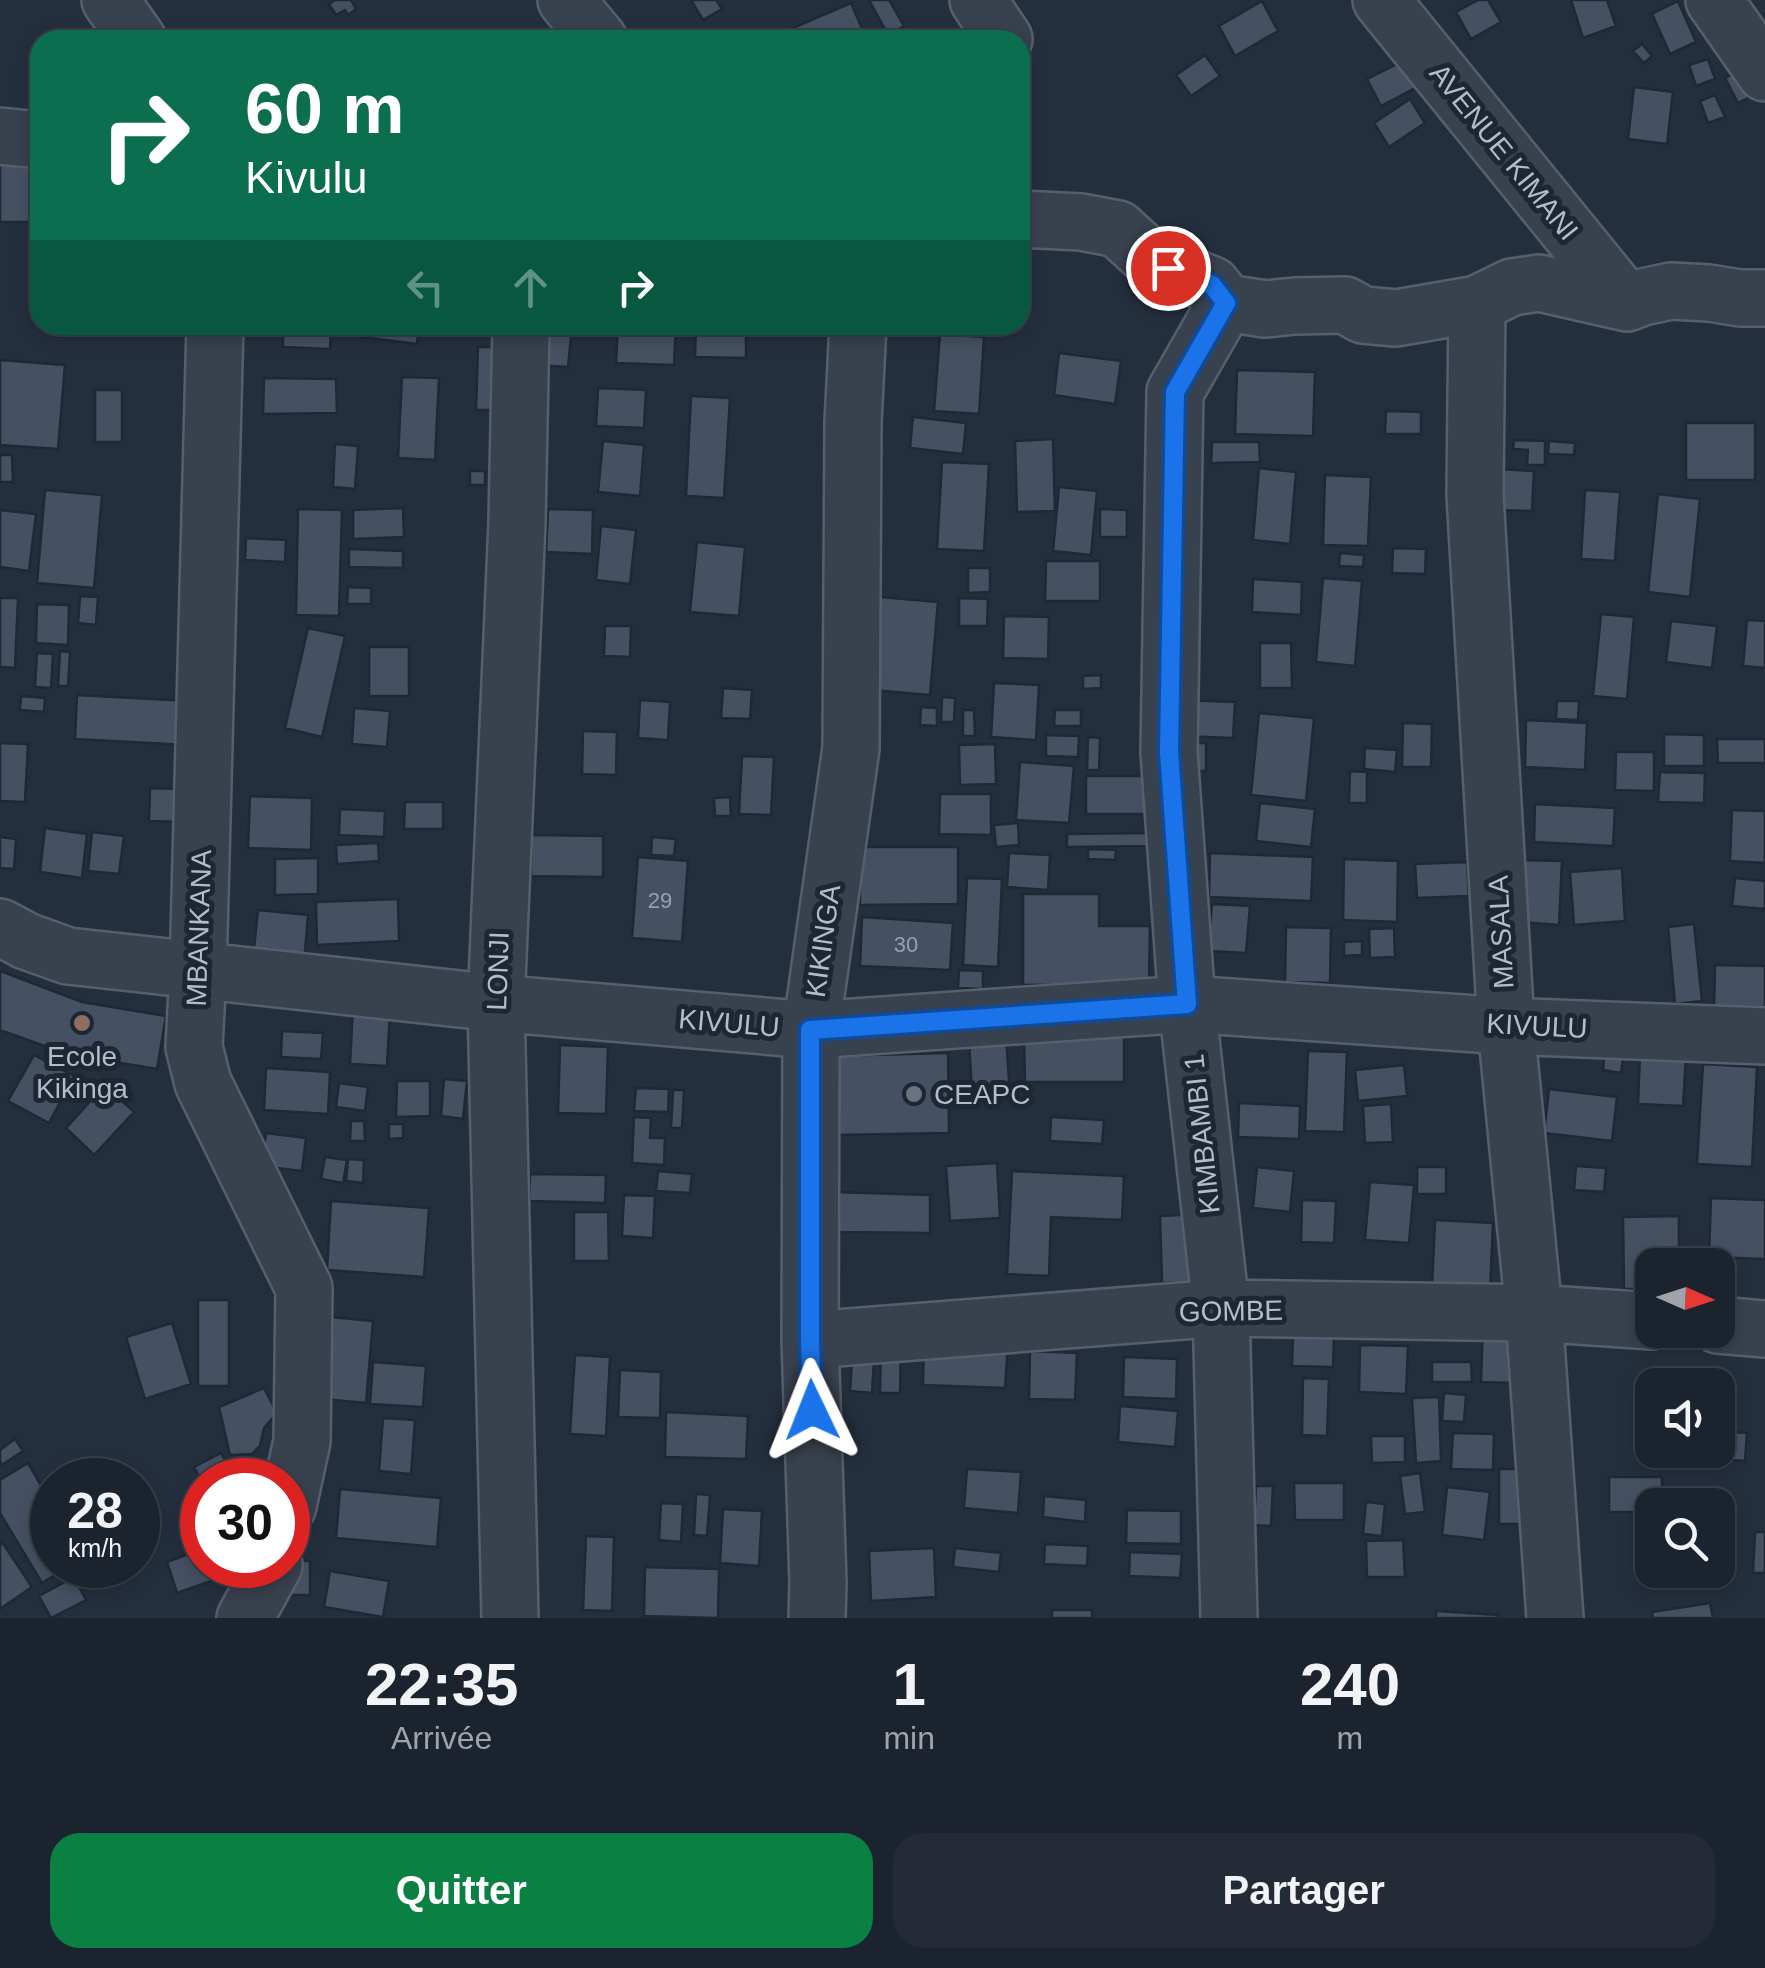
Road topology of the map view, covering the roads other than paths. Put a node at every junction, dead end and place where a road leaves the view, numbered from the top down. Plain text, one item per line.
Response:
1 (110, 0) edge
2 (566, 0) edge
3 (1381, 0) edge
4 (1714, 0) edge
5 (131, 30) edge
6 (591, 30) edge
7 (1765, 72) edge
8 (0, 136) edge
9 (30, 139) edge
10 (1030, 219) edge
11 (1765, 298) edge
12 (1226, 303) junction
13 (1477, 304) junction
14 (1627, 304) junction
15 (215, 335) edge
16 (521, 335) edge
17 (858, 335) edge
18 (0, 927) edge
19 (198, 972) junction
20 (496, 1003) junction
21 (1187, 1004) junction
22 (1506, 1026) junction
23 (810, 1030) junction
24 (1765, 1036) edge
25 (1222, 1308) junction
26 (1534, 1313) junction
27 (1635, 1320) edge
28 (1735, 1327) edge
29 (1765, 1329) edge
30 (810, 1340) junction
31 (298, 1458) edge
32 (261, 1588) edge
33 (244, 1618) edge
34 (510, 1618) edge
35 (817, 1618) edge
36 (1229, 1618) edge
37 (1555, 1618) edge

1 - 5 street
2 - 6 street
3 - 14 street, AVENUE KIMANI
4 - 7 street
8 - 9 street
10 - 12 street
11 - 14 street
12 - 13 street
12 - 21 street, KIMBAMBI 1
13 - 14 street
13 - 22 street, MASALA
15 - 19 street, MBANKANA
16 - 20 street, LONJI
17 - 23 street, KIKINGA
18 - 19 street, KIVULU
19 - 20 street, KIVULU
19 - 31 street, MBANKANA
20 - 23 street, KIVULU
20 - 34 street, LONJI
21 - 22 street, KIVULU
21 - 23 street, KIVULU
21 - 25 street, KIMBAMBI 1
22 - 24 street, KIVULU
22 - 26 street, MASALA
23 - 30 street, KIKINGA
25 - 26 street, GOMBE
25 - 30 street, GOMBE
25 - 36 street, KIMBAMBI 1
26 - 27 street, GOMBE
26 - 37 street, MASALA
28 - 29 street
30 - 35 street, KIKINGA
32 - 33 street

